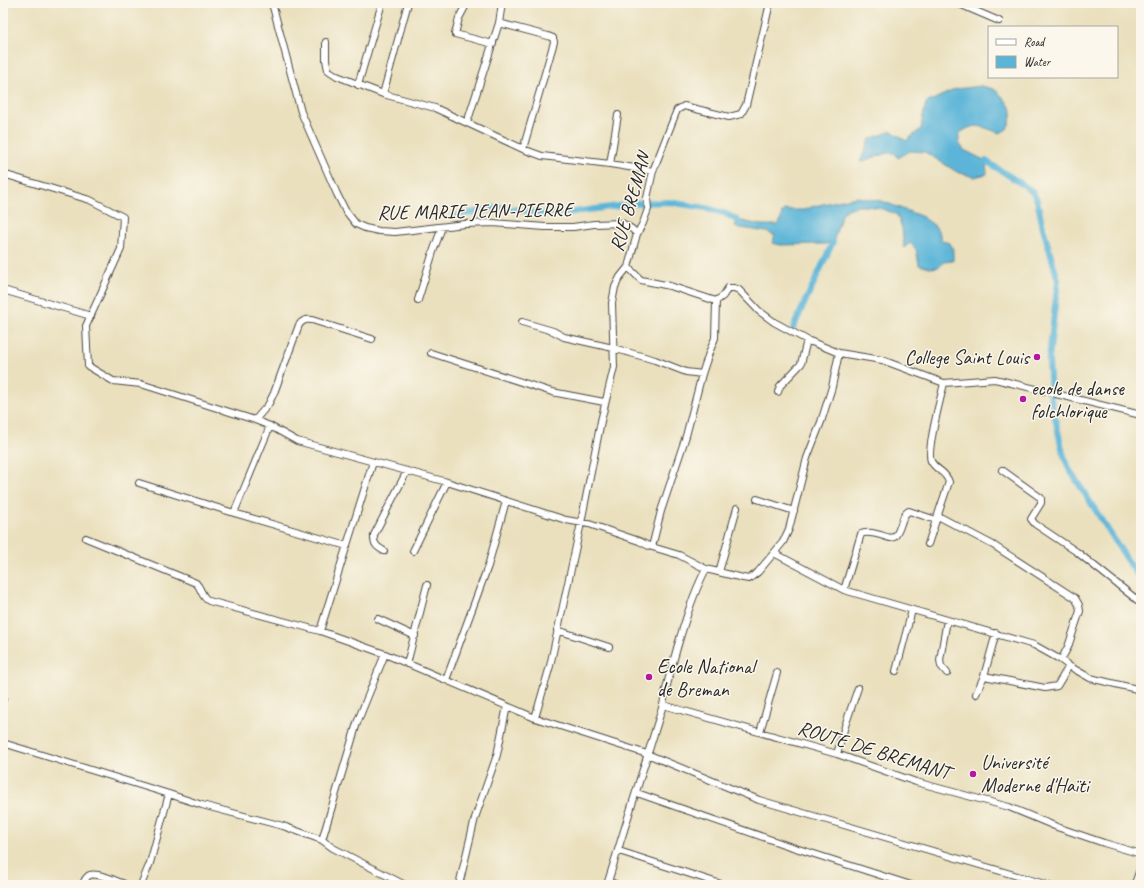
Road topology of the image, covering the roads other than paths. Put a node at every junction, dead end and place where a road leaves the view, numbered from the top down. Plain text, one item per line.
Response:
1 (272, 3) edge
2 (382, 3) edge
3 (408, 3) edge
4 (468, 3) edge
5 (502, 3) edge
6 (770, 3) edge
7 (957, 3) edge
8 (999, 21) dead end
9 (499, 23) junction
10 (326, 42) dead end
11 (493, 44) junction
12 (358, 85) junction
13 (383, 94) junction
14 (618, 115) dead end
15 (467, 123) junction
16 (523, 149) junction
17 (610, 164) junction
18 (653, 171) junction
19 (3, 174) edge
20 (442, 227) junction
21 (637, 234) junction
22 (628, 267) junction
23 (3, 290) edge
24 (418, 300) dead end
25 (716, 301) junction
26 (91, 316) junction
27 (522, 322) dead end
28 (372, 339) dead end
29 (807, 340) junction
30 (613, 348) junction
31 (431, 353) dead end
32 (839, 353) junction
33 (702, 374) junction
34 (944, 383) junction
35 (778, 392) dead end
36 (604, 402) junction
37 (1141, 415) edge
38 (255, 420) junction
39 (270, 426) junction
40 (373, 462) junction
41 (1002, 470) dead end
42 (407, 472) junction
43 (447, 482) junction
44 (139, 483) dead end
45 (757, 498) dead end
46 (506, 501) junction
47 (737, 508) dead end
48 (794, 511) junction
49 (234, 513) junction
50 (937, 518) junction
51 (580, 523) junction
52 (86, 538) dead end
53 (928, 544) dead end
54 (347, 546) junction
55 (652, 547) junction
56 (384, 551) dead end
57 (413, 551) dead end
58 (774, 553) junction
59 (706, 570) junction
60 (719, 572) junction
61 (427, 585) dead end
62 (844, 590) junction
63 (1141, 603) edge
64 (912, 610) junction
65 (378, 619) dead end
66 (947, 620) junction
67 (557, 630) junction
68 (320, 631) junction
69 (996, 633) junction
70 (415, 636) junction
71 (609, 647) dead end
72 (385, 654) junction
73 (1061, 660) junction
74 (407, 664) junction
75 (1069, 666) junction
76 (896, 671) dead end
77 (777, 673) dead end
78 (947, 673) dead end
79 (984, 676) junction
80 (446, 680) junction
81 (858, 688) dead end
82 (1141, 690) edge
83 (3, 694) edge
84 (976, 694) dead end
85 (3, 699) edge
86 (663, 705) junction
87 (507, 706) junction
88 (535, 718) junction
89 (760, 732) junction
90 (3, 743) edge
91 (647, 754) junction
92 (837, 754) junction
93 (637, 793) junction
94 (169, 794) junction
95 (322, 840) junction
96 (618, 851) junction
97 (1141, 854) edge
98 (1141, 871) edge
99 (608, 883) edge
100 (82, 885) edge
101 (127, 885) edge
102 (141, 885) edge
103 (405, 885) edge
104 (459, 885) edge
105 (617, 885) edge
106 (724, 885) edge
107 (911, 885) edge
108 (1048, 885) edge
109 (1136, 885) edge

1 - 20 street, RUE MARIE JEAN-PIERRE
2 - 12 street
3 - 13 street
4 - 11 street
5 - 9 street
6 - 18 street, RUE BREMAN
7 - 8 street
9 - 11 street
9 - 16 street
10 - 12 street
11 - 15 street
12 - 13 street
13 - 15 street
14 - 17 street
15 - 16 street
16 - 17 street
17 - 18 street
18 - 21 street, RUE BREMAN
19 - 26 street
20 - 21 street, RUE MARIE JEAN-PIERRE
20 - 24 street
21 - 22 street, RUE BREMAN
22 - 25 street, RUE BREMAN
22 - 30 street
23 - 26 street
25 - 29 street
25 - 33 street
26 - 38 street
27 - 30 street
28 - 38 street
29 - 32 street
29 - 35 street
30 - 33 street
30 - 36 street
31 - 36 street
32 - 34 street
32 - 48 street
33 - 55 street
34 - 37 street
34 - 50 street
36 - 51 street
38 - 39 street
39 - 40 street
39 - 49 street
40 - 42 street
40 - 54 street
41 - 63 street
42 - 43 street
42 - 56 street
43 - 46 street
43 - 57 street
44 - 49 street
45 - 48 street
46 - 51 street
46 - 80 street
47 - 60 street
48 - 58 street
49 - 54 street
50 - 53 street
50 - 62 street
50 - 73 street
51 - 55 street
51 - 67 street
52 - 68 street
54 - 68 street
55 - 59 street
58 - 60 street
58 - 62 street
59 - 60 street
59 - 86 street
61 - 70 street
62 - 64 street
64 - 66 street
64 - 76 street
65 - 70 street
66 - 69 street
66 - 78 street
67 - 71 street
67 - 88 street
68 - 72 street
69 - 73 street
69 - 79 street
70 - 74 street
72 - 74 street
72 - 95 street
73 - 75 street
74 - 80 street
75 - 79 street
75 - 82 street
77 - 89 street
79 - 84 street
80 - 87 street
81 - 92 street
83 - 85 street
86 - 89 street, ROUTE DE BREMANT
86 - 91 street
87 - 88 street
87 - 104 street
88 - 91 street
89 - 92 street, ROUTE DE BREMANT
90 - 94 street
91 - 93 street
91 - 108 street
92 - 97 street, ROUTE DE BREMANT
93 - 96 street
93 - 107 street
94 - 95 street
94 - 102 street
95 - 103 street
96 - 99 street
96 - 106 street
98 - 109 main road
99 - 105 street
100 - 101 street

